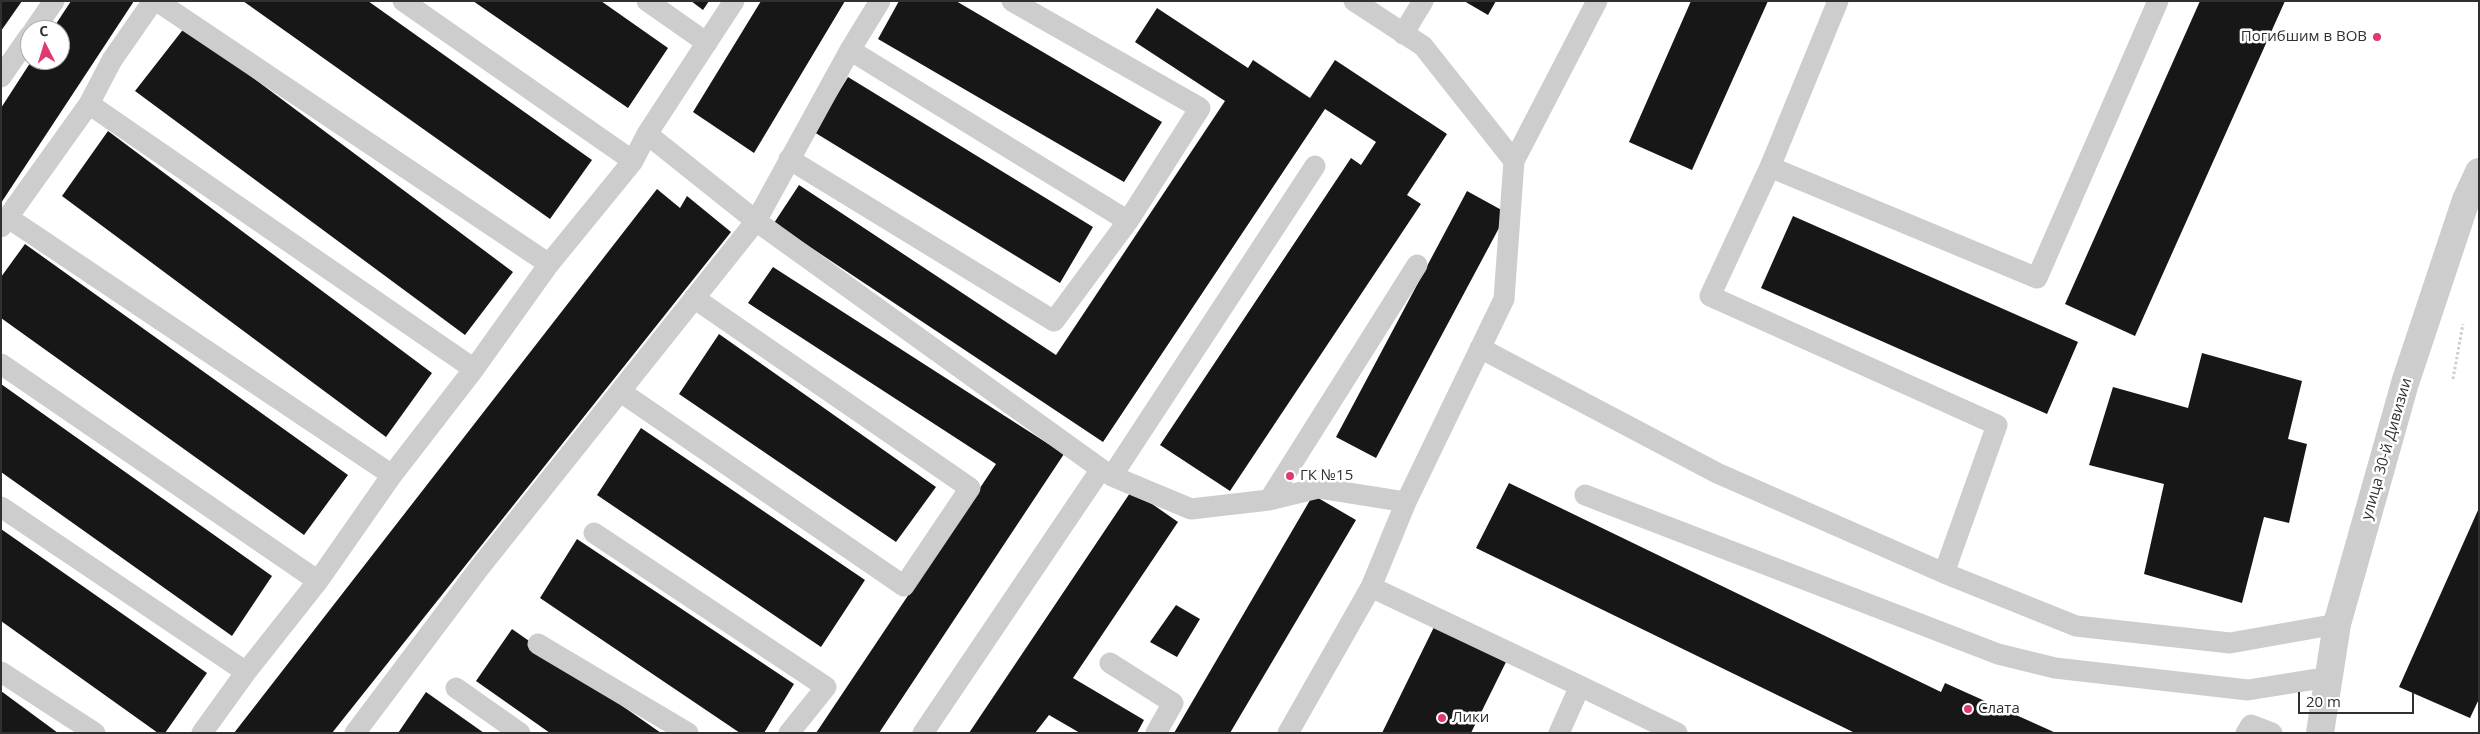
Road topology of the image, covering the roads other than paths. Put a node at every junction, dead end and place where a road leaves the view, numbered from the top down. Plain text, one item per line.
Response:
1 (54, 1) edge
2 (153, 1) edge
3 (157, 1) edge
4 (403, 1) edge
5 (647, 1) edge
6 (734, 1) edge
7 (880, 1) edge
8 (1012, 1) edge
9 (1354, 1) edge
10 (1423, 1) edge
11 (1597, 1) edge
12 (1838, 1) edge
13 (2158, 1) edge
14 (41, 20) edge
15 (1403, 34) junction
16 (707, 43) junction
17 (20, 50) edge
18 (850, 50) junction
19 (1, 77) edge
20 (89, 104) junction
21 (647, 134) junction
22 (788, 159) junction
23 (1514, 160) junction
24 (633, 161) junction
25 (1315, 166) dead end
26 (1770, 167) junction
27 (2479, 172) edge
28 (756, 221) junction
29 (1128, 221) junction
30 (4, 222) edge
31 (549, 264) junction
32 (1418, 265) dead end
33 (694, 298) junction
34 (1480, 348) junction
35 (1, 364) edge
36 (474, 369) junction
37 (621, 392) junction
38 (1106, 473) junction
39 (392, 475) junction
40 (1585, 495) dead end
41 (1269, 500) junction
42 (1406, 502) junction
43 (1, 507) edge
44 (594, 533) dead end
45 (1944, 573) junction
46 (318, 581) junction
47 (1371, 587) junction
48 (2337, 624) junction
49 (538, 644) dead end
50 (1110, 663) dead end
51 (1, 672) edge
52 (246, 672) junction
53 (2329, 677) junction
54 (1580, 686) junction
55 (456, 688) dead end
56 (95, 733) edge
57 (202, 733) edge
58 (355, 733) edge
59 (520, 733) edge
60 (688, 733) edge
61 (789, 733) edge
62 (924, 733) edge
63 (1156, 733) edge
64 (1288, 733) edge
65 (1559, 733) edge
66 (1677, 733) edge
67 (2246, 733) edge
68 (2272, 733) edge
69 (2320, 733) edge

1 - 14 lane
2 - 20 lane
3 - 31 lane
4 - 24 lane
5 - 16 lane
6 - 16 lane
7 - 18 lane
8 - 29 lane
9 - 15 lane
10 - 15 lane
11 - 23 lane
12 - 26 lane
13 - 26 lane
15 - 23 lane
16 - 21 lane
17 - 19 lane
18 - 22 lane
18 - 29 lane
20 - 30 lane
20 - 36 lane
21 - 24 lane
21 - 28 lane
22 - 28 lane
22 - 29 lane
23 - 34 lane
24 - 31 lane
25 - 38 lane
26 - 45 lane
27 - 48 street, улица 30-й Дивизии
28 - 33 lane
28 - 38 lane
30 - 39 lane
31 - 36 lane
32 - 41 lane
33 - 37 lane
33 - 37 lane
34 - 42 lane
34 - 45 lane
35 - 46 lane
36 - 39 lane
37 - 58 lane
38 - 41 lane
38 - 62 lane
39 - 46 lane
40 - 53 lane
41 - 42 lane
42 - 47 lane
43 - 52 lane
44 - 61 lane
45 - 48 lane
46 - 52 lane
47 - 54 lane
47 - 64 lane
48 - 53 street, улица 30-й Дивизии
49 - 60 lane
50 - 63 lane
51 - 56 lane
52 - 57 lane
53 - 69 street, улица 30-й Дивизии
54 - 65 lane
54 - 66 lane
55 - 59 lane
67 - 68 lane

